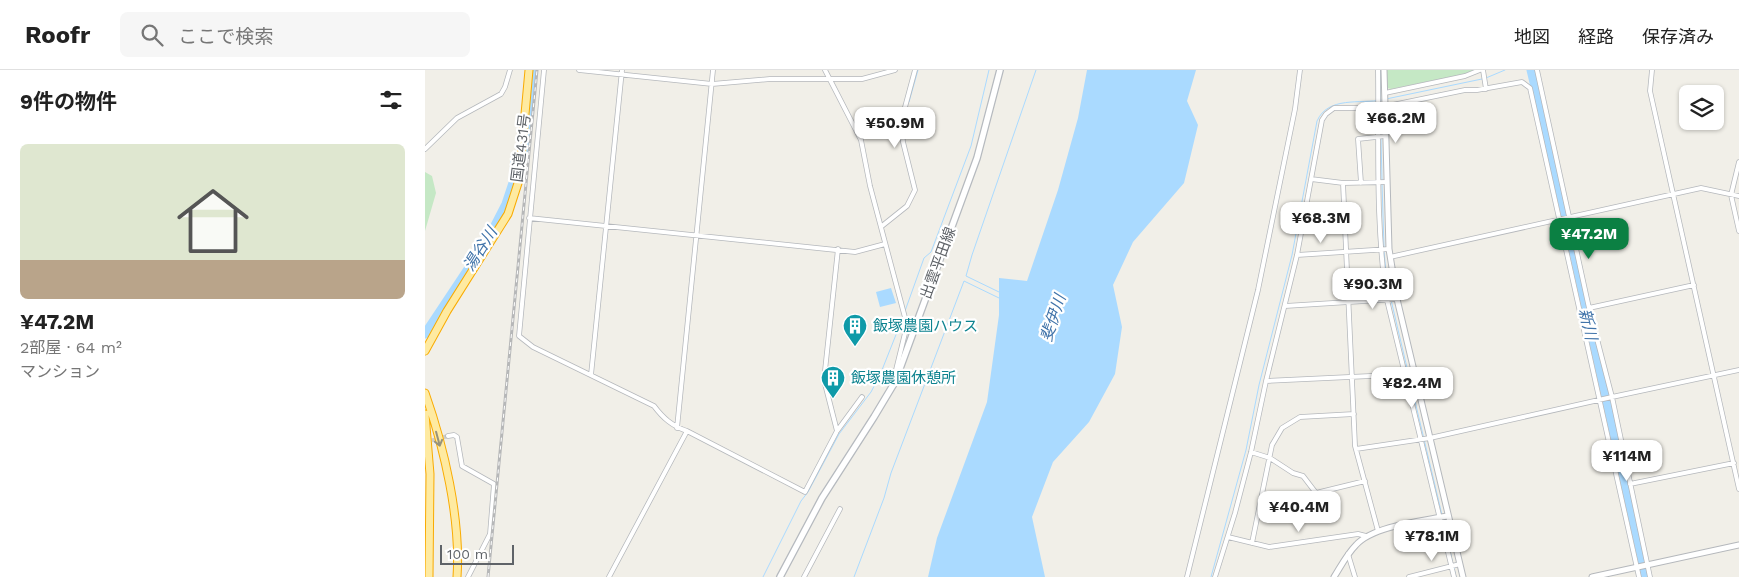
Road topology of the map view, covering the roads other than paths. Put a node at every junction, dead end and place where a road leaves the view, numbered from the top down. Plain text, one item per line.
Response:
1 (510, 70) edge
2 (529, 70) edge
3 (544, 70) edge
4 (579, 70) edge
5 (713, 70) edge
6 (825, 70) edge
7 (895, 70) edge
8 (915, 70) edge
9 (1000, 70) edge
10 (1300, 70) edge
11 (1378, 70) edge
12 (1384, 70) edge
13 (1482, 70) edge
14 (1537, 70) edge
15 (1652, 70) edge
16 (622, 72) edge
17 (829, 79) junction
18 (712, 84) junction
19 (1486, 87) junction
20 (1385, 93) junction
21 (1385, 106) junction
22 (1378, 108) junction
23 (1378, 136) junction
24 (1385, 136) junction
25 (425, 148) edge
26 (1739, 162) edge
27 (1311, 179) junction
28 (1379, 182) junction
29 (1387, 182) junction
30 (1343, 183) junction
31 (1361, 183) junction
32 (1673, 194) junction
33 (1731, 195) junction
34 (1739, 196) edge
35 (1571, 217) junction
36 (529, 218) junction
37 (1560, 219) junction
38 (607, 226) junction
39 (882, 226) junction
40 (1739, 231) edge
41 (695, 235) junction
42 (885, 244) junction
43 (838, 249) junction
44 (1389, 249) junction
45 (1381, 250) junction
46 (1346, 252) junction
47 (1297, 255) junction
48 (1390, 257) junction
49 (1694, 285) junction
50 (1397, 299) junction
51 (1387, 300) junction
52 (1349, 302) junction
53 (1285, 306) junction
54 (1589, 308) junction
55 (425, 351) edge
56 (1739, 370) edge
57 (1406, 374) junction
58 (1413, 374) junction
59 (591, 375) junction
60 (1714, 376) junction
61 (1353, 377) junction
62 (1266, 381) junction
63 (895, 382) junction
64 (425, 392) edge
65 (862, 397) dead end
66 (1612, 397) junction
67 (1600, 400) junction
68 (425, 414) edge
69 (1354, 414) junction
70 (677, 428) junction
71 (687, 431) junction
72 (837, 432) junction
73 (448, 436) dead end
74 (1430, 438) junction
75 (1421, 440) junction
76 (1357, 449) junction
77 (1251, 452) junction
78 (1270, 458) junction
79 (1734, 463) junction
80 (1365, 481) junction
81 (1630, 484) junction
82 (1739, 489) edge
83 (840, 509) dead end
84 (1447, 516) junction
85 (1440, 517) junction
86 (1378, 531) junction
87 (1228, 536) junction
88 (1366, 536) junction
89 (1252, 543) junction
90 (1739, 545) edge
91 (1349, 554) junction
92 (427, 557) edge
93 (1460, 564) junction
94 (1647, 565) junction
95 (1451, 566) junction
96 (1638, 567) junction
97 (459, 576) edge
98 (429, 577) edge
99 (467, 577) edge
100 (609, 577) edge
101 (781, 577) edge
102 (804, 577) edge
103 (1187, 577) edge
104 (1215, 577) edge
105 (1334, 577) edge
106 (1355, 577) edge
107 (1409, 577) edge
108 (1454, 577) edge
109 (1463, 577) edge
110 (1592, 577) edge
111 (1639, 577) edge
112 (1650, 577) edge

1 - 25 street
2 - 55 highway, 国道431号
3 - 36 street
4 - 16 street
5 - 18 street
6 - 17 street
7 - 17 street
8 - 39 street
9 - 63 main road, 出雲平田線
10 - 103 street
11 - 22 street
12 - 20 street
13 - 19 street
13 - 20 street
14 - 35 street
15 - 32 street
16 - 18 street
16 - 38 street
17 - 18 street
17 - 39 street
18 - 41 street
19 - 21 street
19 - 37 street
20 - 21 street
21 - 22 street
21 - 24 street
22 - 23 street
22 - 27 street
23 - 24 street
23 - 28 street
23 - 31 street
24 - 29 street
26 - 33 street
27 - 30 street
27 - 47 street
28 - 29 street
28 - 31 street
28 - 45 street
29 - 44 street
30 - 31 street
30 - 46 street
32 - 33 street
32 - 35 street
32 - 49 street
33 - 34 street
33 - 40 street
35 - 37 street
35 - 54 street
36 - 38 street
36 - 59 street
37 - 48 street
37 - 67 street
38 - 41 street
38 - 59 street
39 - 42 street
41 - 43 street
41 - 70 street
42 - 43 street
42 - 63 street
43 - 72 street
44 - 45 street
44 - 48 street
45 - 46 street
45 - 51 street
46 - 47 street
46 - 52 street
47 - 53 street
48 - 50 street
49 - 54 street
49 - 60 street
50 - 51 street
50 - 58 street
51 - 52 street
51 - 57 street
52 - 53 street
52 - 61 street
53 - 62 street
54 - 66 street
56 - 60 street
57 - 58 street
57 - 61 street
57 - 75 street
58 - 74 street
59 - 70 street
60 - 66 street
60 - 79 street
61 - 62 street
61 - 69 street
62 - 77 street
63 - 101 main road, 出雲平田線
64 -> 97 highway
65 - 72 street
66 - 67 street
66 - 81 street
67 - 74 street
67 - 96 street
68 - 92 highway
69 - 76 street
69 - 78 street
70 - 71 street
71 - 72 street
71 - 100 street
73 - 99 street
74 - 75 street
74 - 84 street
75 - 76 street
75 - 85 street
76 - 80 street
77 - 78 street
77 - 87 street
78 - 80 street
78 - 89 street
79 - 81 street
79 - 82 street
80 - 86 street
81 - 94 street
83 - 102 street
84 - 85 street
84 - 93 street
85 - 86 street
85 - 95 street
86 - 88 street
87 - 89 street
87 - 104 street
88 - 89 street
88 - 91 street
90 - 94 street
91 - 105 street
91 - 106 street
92 - 98 highway
93 - 95 street
93 - 109 street
94 - 96 street
94 - 112 street
95 - 107 street
95 - 108 street
96 - 110 street
96 - 111 street

